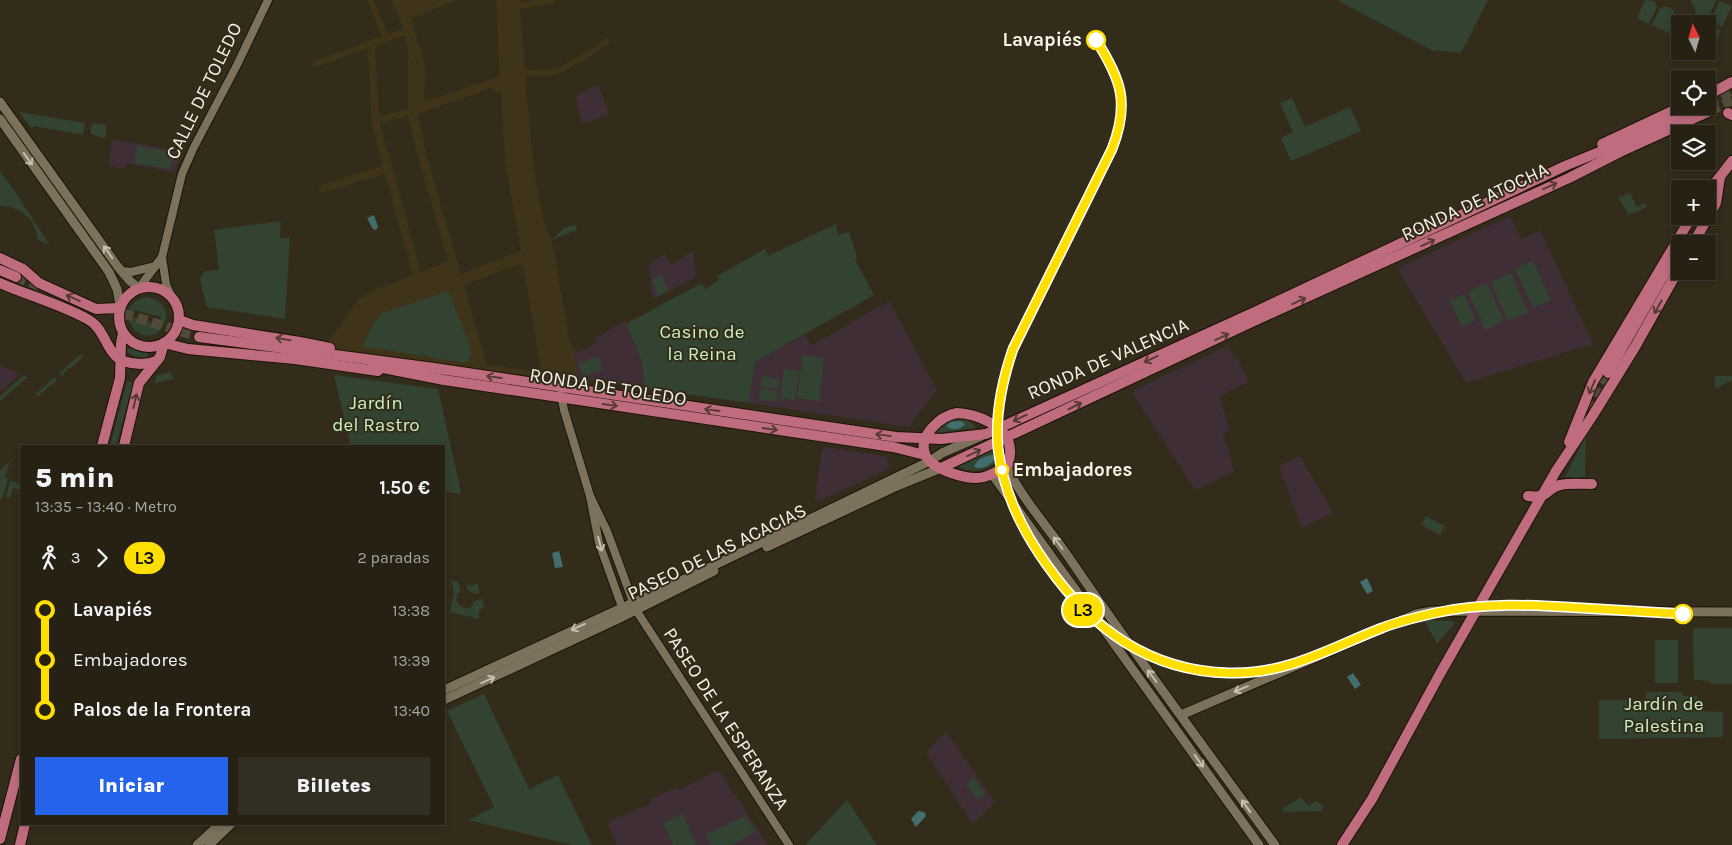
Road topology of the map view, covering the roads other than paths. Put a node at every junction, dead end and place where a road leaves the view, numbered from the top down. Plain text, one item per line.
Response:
1 (268, 0) edge
2 (1732, 82) edge
3 (1716, 91) edge
4 (0, 102) edge
5 (1671, 112) edge
6 (1691, 115) edge
7 (1694, 115) edge
8 (0, 119) edge
9 (1732, 161) edge
10 (1565, 166) junction
11 (1720, 177) junction
12 (1716, 182) edge
13 (1716, 184) edge
14 (1687, 225) edge
15 (1698, 235) edge
16 (162, 257) junction
17 (0, 258) edge
18 (1671, 264) edge
19 (156, 266) junction
20 (122, 272) junction
21 (1673, 280) edge
22 (0, 283) edge
23 (139, 288) junction
24 (171, 296) junction
25 (120, 306) junction
26 (1252, 317) junction
27 (179, 320) junction
28 (123, 333) junction
29 (200, 337) tunnel mouth
30 (164, 343) junction
31 (286, 349) junction
32 (122, 360) junction
33 (157, 361) junction
34 (434, 368) junction
35 (1608, 374) tunnel mouth
36 (444, 380) junction
37 (560, 387) junction
38 (561, 398) junction
39 (998, 428) junction
40 (986, 434) junction
41 (923, 438) junction
42 (1007, 438) junction
43 (102, 445) edge
44 (124, 445) edge
45 (928, 458) junction
46 (1006, 466) junction
47 (941, 468) junction
48 (1558, 468) junction
49 (992, 474) junction
50 (1592, 484) dead end
51 (590, 496) junction
52 (1541, 497) junction
53 (1534, 508) junction
54 (634, 606) junction
55 (622, 607) junction
56 (1476, 612) junction
57 (1732, 612) edge
58 (445, 690) edge
59 (445, 700) edge
60 (1181, 715) junction
61 (20, 762) edge
62 (25, 825) edge
63 (219, 825) edge
64 (230, 825) edge
65 (0, 839) edge
66 (20, 845) edge
67 (197, 845) edge
68 (209, 845) edge
69 (788, 845) edge
70 (1259, 845) edge
71 (1275, 845) edge
72 (1342, 845) edge

1 - 16 street, CALLE DE TOLEDO
2 - 3 main road
20 -> 4 main road
5 - 10 main road, RONDA DE ATOCHA
6 - 10 main road, RONDA DE ATOCHA
26 -> 7 main road, RONDA DE ATOCHA
8 -> 25 main road
9 - 11 main road
10 - 26 main road, RONDA DE ATOCHA
11 - 12 main road
11 - 13 main road
11 - 15 main road
14 -> 48 main road
16 - 19 street, CALLE DE TOLEDO
16 - 24 street, CALLE DE TOLEDO
25 -> 17 main road
18 - 35 main road
19 - 20 street
19 - 23 street, CALLE DE TOLEDO
20 - 23 main road
21 -> 48 main road
22 - 32 main road
23 - 24 main road
23 - 25 main road
24 - 27 main road
25 - 28 main road
26 -> 39 main road, RONDA DE VALENCIA
42 -> 26 main road, RONDA DE VALENCIA
27 - 30 main road
34 -> 27 main road
28 - 30 main road
28 - 32 main road
29 - 31 main road, RONDA DE TOLEDO
30 - 33 main road
30 - 36 main road
31 - 34 main road, RONDA DE TOLEDO
31 - 36 main road, RONDA DE TOLEDO
32 - 33 main road
32 - 43 main road
44 -> 33 main road
37 -> 34 main road, RONDA DE TOLEDO
36 - 38 main road, RONDA DE TOLEDO
37 - 38 street
41 -> 37 main road, RONDA DE TOLEDO
38 -> 45 main road, RONDA DE TOLEDO
38 - 51 street
39 - 40 main road, RONDA DE VALENCIA
39 - 41 main road
39 - 42 main road
40 - 41 main road, RONDA DE VALENCIA
40 - 45 main road, PASEO DE LAS ACACIAS
41 - 45 main road
42 - 46 main road
47 -> 42 main road, PASEO DE LAS ACACIAS
45 - 47 main road
45 - 54 main road, PASEO DE LAS ACACIAS
46 - 49 main road
60 -> 46 main road
47 - 49 main road
47 - 54 main road, PASEO DE LAS ACACIAS
48 - 52 main road
49 -> 70 main road
50 - 52 main road
51 - 54 street, PASEO DE LA ESPERANZA
51 -> 55 street
52 - 53 main road
52 - 53 main road
53 - 56 main road
54 - 55 main road, PASEO DE LAS ACACIAS
59 -> 54 main road, PASEO DE LAS ACACIAS
54 - 69 street, PASEO DE LA ESPERANZA
55 -> 58 main road, PASEO DE LAS ACACIAS
56 - 57 main road
56 -> 60 main road
56 - 72 main road
71 -> 60 main road
61 - 65 main road
62 - 66 main road
63 - 67 main road
64 - 68 main road

